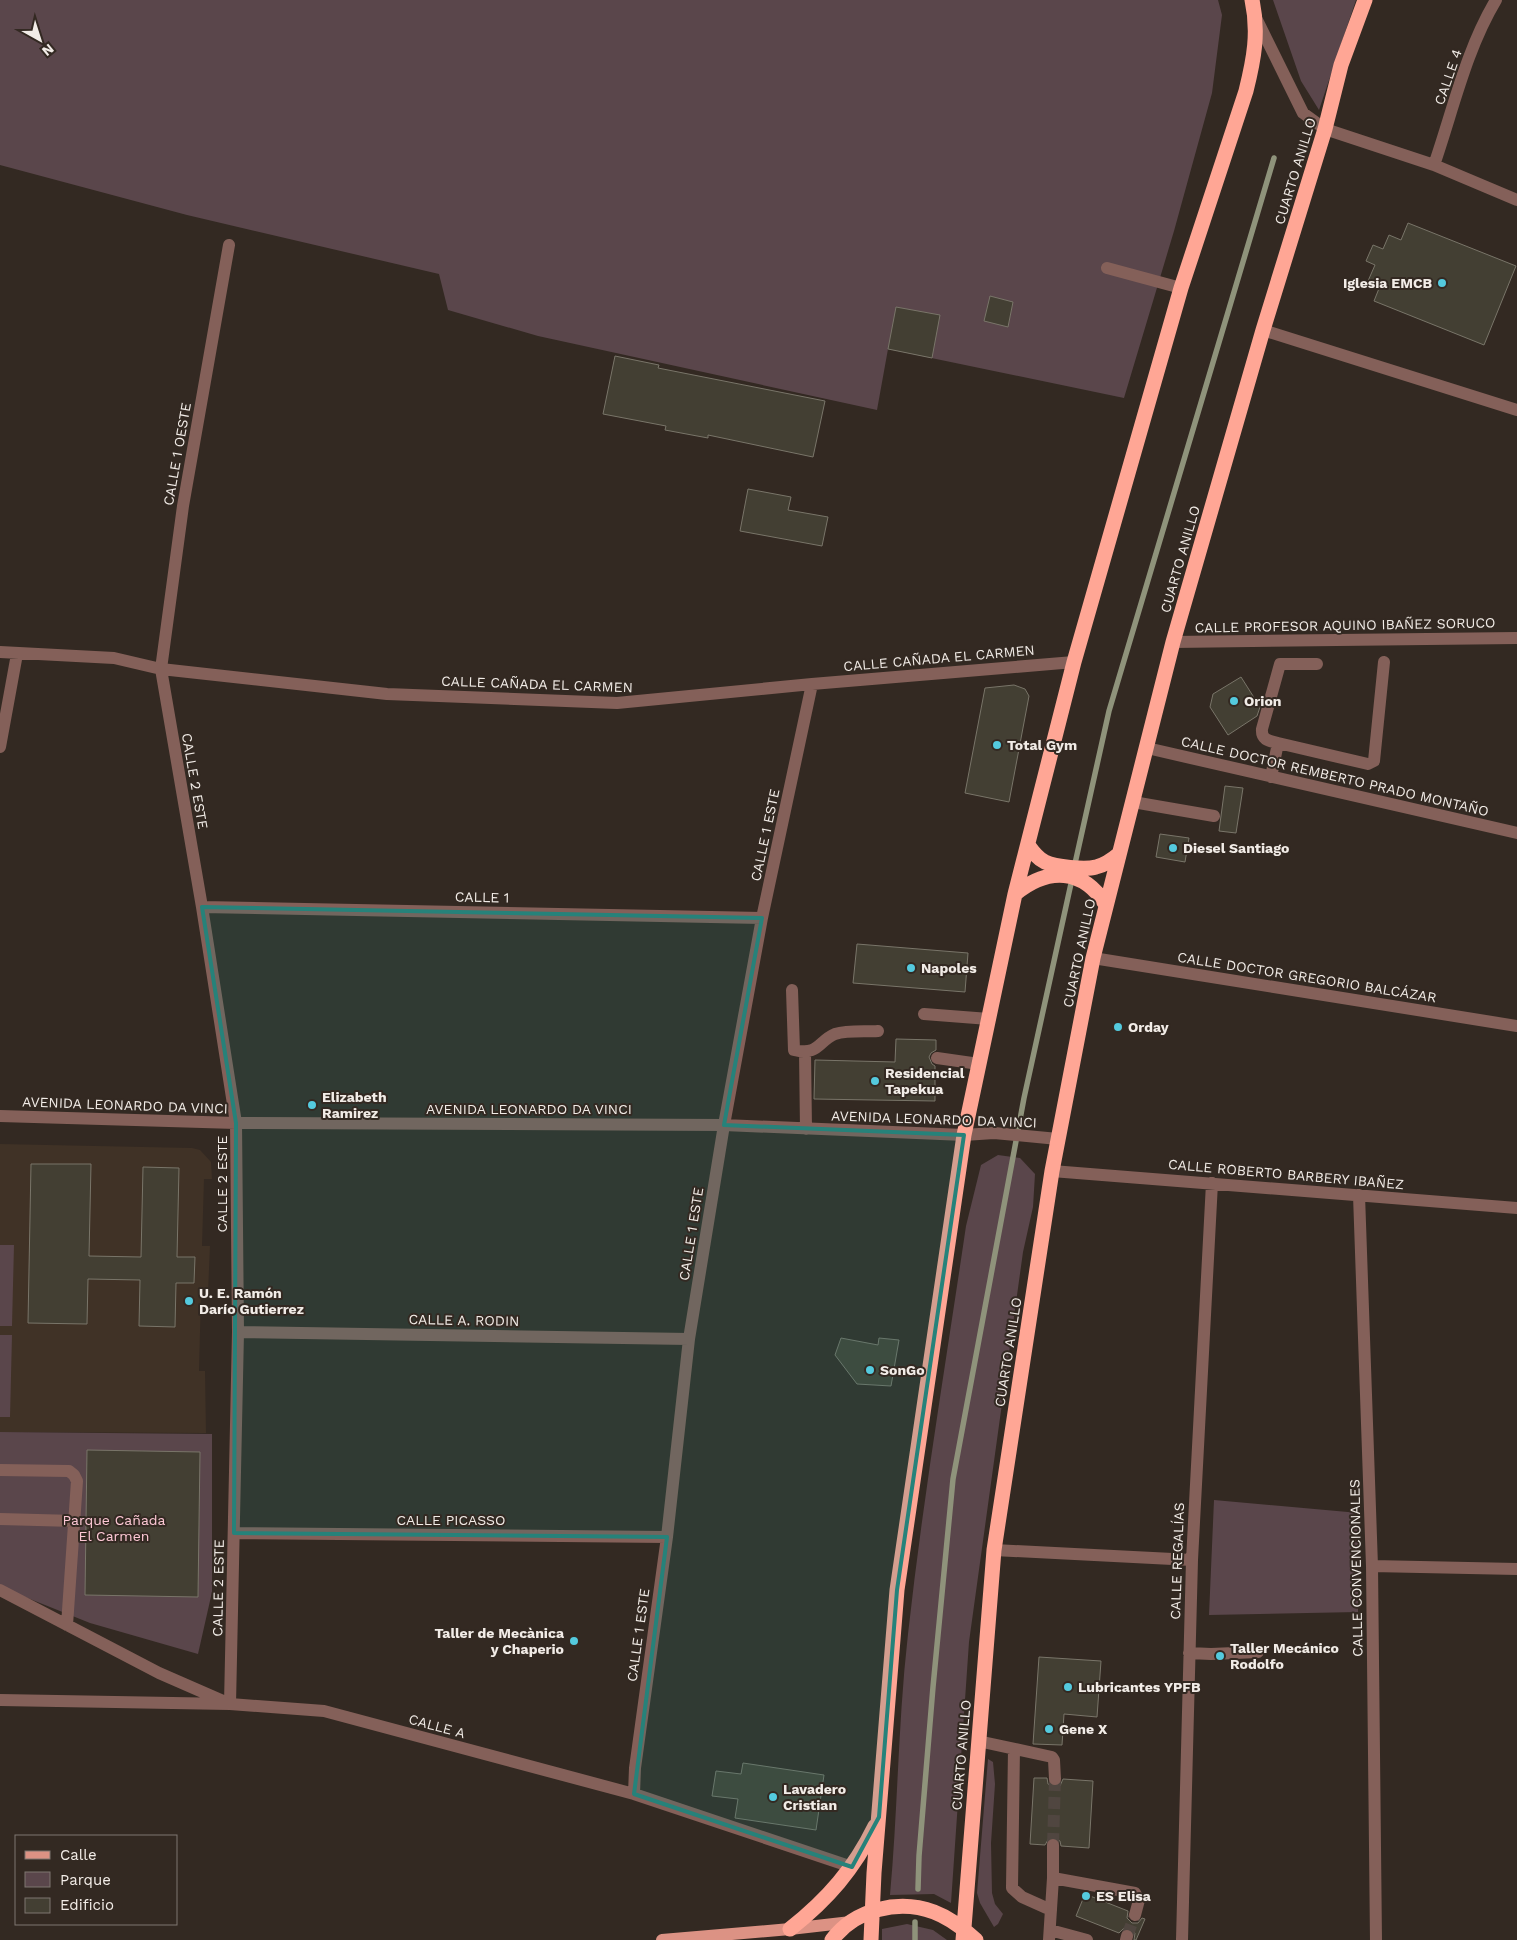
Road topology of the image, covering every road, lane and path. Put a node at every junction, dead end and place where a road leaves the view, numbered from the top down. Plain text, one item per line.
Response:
1 (1252, 0) edge
2 (1365, 0) edge
3 (1496, 0) edge
4 (1256, 18) junction
5 (1325, 129) junction
6 (1434, 165) junction
7 (1517, 200) edge
8 (229, 245) dead end
9 (1107, 268) dead end
10 (1181, 288) junction
11 (1263, 330) junction
12 (1517, 410) edge
13 (1517, 638) edge
14 (1302, 641) junction
15 (1173, 642) junction
16 (0, 652) edge
17 (17, 654) junction
18 (1074, 662) junction
19 (1384, 662) dead end
20 (1300, 664) junction
21 (1317, 664) dead end
22 (161, 669) junction
23 (812, 684) junction
24 (1278, 743) junction
25 (0, 747) edge
26 (1146, 748) junction
27 (1271, 777) junction
28 (1133, 802) junction
29 (1214, 816) dead end
30 (1517, 834) edge
31 (1028, 846) junction
32 (1119, 854) junction
33 (1056, 870) junction
34 (1079, 873) junction
35 (1015, 894) junction
36 (1106, 905) junction
37 (202, 907) junction
38 (762, 918) junction
39 (1093, 958) junction
40 (792, 990) dead end
41 (924, 1014) dead end
42 (989, 1019) junction
43 (1517, 1026) edge
44 (878, 1031) dead end
45 (804, 1052) junction
46 (937, 1058) dead end
47 (979, 1064) junction
48 (0, 1116) edge
49 (236, 1123) junction
50 (724, 1125) junction
51 (806, 1129) junction
52 (964, 1135) junction
53 (1058, 1139) junction
54 (1052, 1171) junction
55 (1212, 1184) junction
56 (1359, 1195) junction
57 (1517, 1208) edge
58 (238, 1332) junction
59 (689, 1339) junction
60 (0, 1470) edge
61 (0, 1519) edge
62 (75, 1521) junction
63 (234, 1533) junction
64 (667, 1537) junction
65 (994, 1550) junction
66 (1192, 1560) junction
67 (1372, 1566) junction
68 (1517, 1569) edge
69 (0, 1590) edge
70 (67, 1625) junction
71 (1258, 1652) dead end
72 (1189, 1653) junction
73 (0, 1700) edge
74 (230, 1704) junction
75 (978, 1741) junction
76 (1014, 1749) junction
77 (1055, 1779) tunnel mouth
78 (634, 1794) junction
79 (879, 1818) junction
80 (1053, 1846) tunnel mouth
81 (852, 1867) junction
82 (1053, 1878) junction
83 (1051, 1910) junction
84 (872, 1911) junction
85 (1135, 1914) tunnel mouth
86 (851, 1922) junction
87 (790, 1930) junction
88 (963, 1935) edge
89 (1049, 1935) edge
90 (662, 1940) edge
91 (832, 1940) edge
92 (871, 1940) edge
93 (976, 1940) edge
94 (1087, 1940) edge
95 (1182, 1940) edge
96 (1376, 1940) edge

1 - 4 highway
2 - 5 highway, CUARTO ANILLO
3 - 6 street, CALLE 4
4 - 5 street
4 - 10 highway
5 - 6 street
5 - 11 highway, CUARTO ANILLO
6 - 7 street
8 - 22 street, CALLE 1 OESTE
9 - 10 street
10 - 18 highway
11 - 12 street
11 - 15 highway, CUARTO ANILLO
13 - 14 street, CALLE PROFESOR AQUINO IBAÑEZ SORUCO
14 - 15 street, CALLE PROFESOR AQUINO IBAÑEZ SORUCO
14 - 20 street
15 - 26 highway, CUARTO ANILLO
16 - 17 street, CALLE CAÑADA EL CARMEN
17 - 22 street, CALLE CAÑADA EL CARMEN
17 - 25 street
18 - 23 street, CALLE CAÑADA EL CARMEN
18 - 31 highway
19 - 24 street
20 - 21 street
20 - 24 street
22 - 23 street, CALLE CAÑADA EL CARMEN
22 - 37 street, CALLE 2 ESTE
23 - 38 street, CALLE 1 ESTE
24 - 27 street
26 - 27 street, CALLE DOCTOR REMBERTO PRADO MONTAÑO
26 - 28 highway, CUARTO ANILLO
27 - 30 street, CALLE DOCTOR REMBERTO PRADO MONTAÑO
28 - 29 street
28 - 32 highway, CUARTO ANILLO
31 - 33 highway
31 - 35 highway
32 - 34 highway
32 - 36 highway, CUARTO ANILLO
33 - 34 highway
33 - 35 highway
34 - 36 highway
35 - 42 highway
36 - 39 highway, CUARTO ANILLO
37 - 38 street, CALLE 1
37 - 49 street, CALLE 2 ESTE
38 - 50 street, CALLE 1 ESTE
39 - 43 street, CALLE DOCTOR GREGORIO BALCÁZAR
39 - 53 highway, CUARTO ANILLO
40 - 45 street
41 - 42 street
42 - 47 highway
44 - 45 street
45 - 51 street
46 - 47 street
47 - 52 highway
48 - 49 street, AVENIDA LEONARDO DA VINCI
49 - 50 street, AVENIDA LEONARDO DA VINCI
49 - 58 street, CALLE 2 ESTE
50 - 51 street, AVENIDA LEONARDO DA VINCI
50 - 59 street, CALLE 1 ESTE
51 - 52 street, AVENIDA LEONARDO DA VINCI
52 - 53 street, AVENIDA LEONARDO DA VINCI
52 - 79 highway
53 - 54 highway, CUARTO ANILLO
54 - 55 street, CALLE ROBERTO BARBERY IBAÑEZ
54 - 65 highway, CUARTO ANILLO
55 - 56 street, CALLE ROBERTO BARBERY IBAÑEZ
55 - 66 street, CALLE REGALÍAS
56 - 57 street, CALLE ROBERTO BARBERY IBAÑEZ
56 - 67 street, CALLE CONVENCIONALES
58 - 59 street, CALLE A. RODIN
58 - 63 street, CALLE 2 ESTE
59 - 64 street, CALLE 1 ESTE
60 - 62 street
61 - 62 street
62 - 70 street
63 - 64 street, CALLE PICASSO
63 - 74 street, CALLE 2 ESTE
64 - 78 street, CALLE 1 ESTE
65 - 66 street
65 - 75 highway, CUARTO ANILLO
66 - 72 street, CALLE REGALÍAS
67 - 68 street
67 - 96 street, CALLE CONVENCIONALES
69 - 70 street
70 - 74 street
71 - 72 street
72 - 95 street, CALLE REGALÍAS
73 - 74 street, CALLE A
74 - 78 street, CALLE A
75 - 76 street
75 - 88 highway, CUARTO ANILLO
76 - 77 street
76 - 83 street
78 - 81 street, CALLE A
79 - 81 highway
79 - 84 highway
80 - 82 street
81 - 87 highway
82 - 83 street
82 - 85 street
83 - 89 street
84 - 86 highway
84 - 88 highway
84 - 92 highway
86 - 87 main road
86 - 91 highway
87 - 90 main road
88 - 93 highway
89 - 94 street

